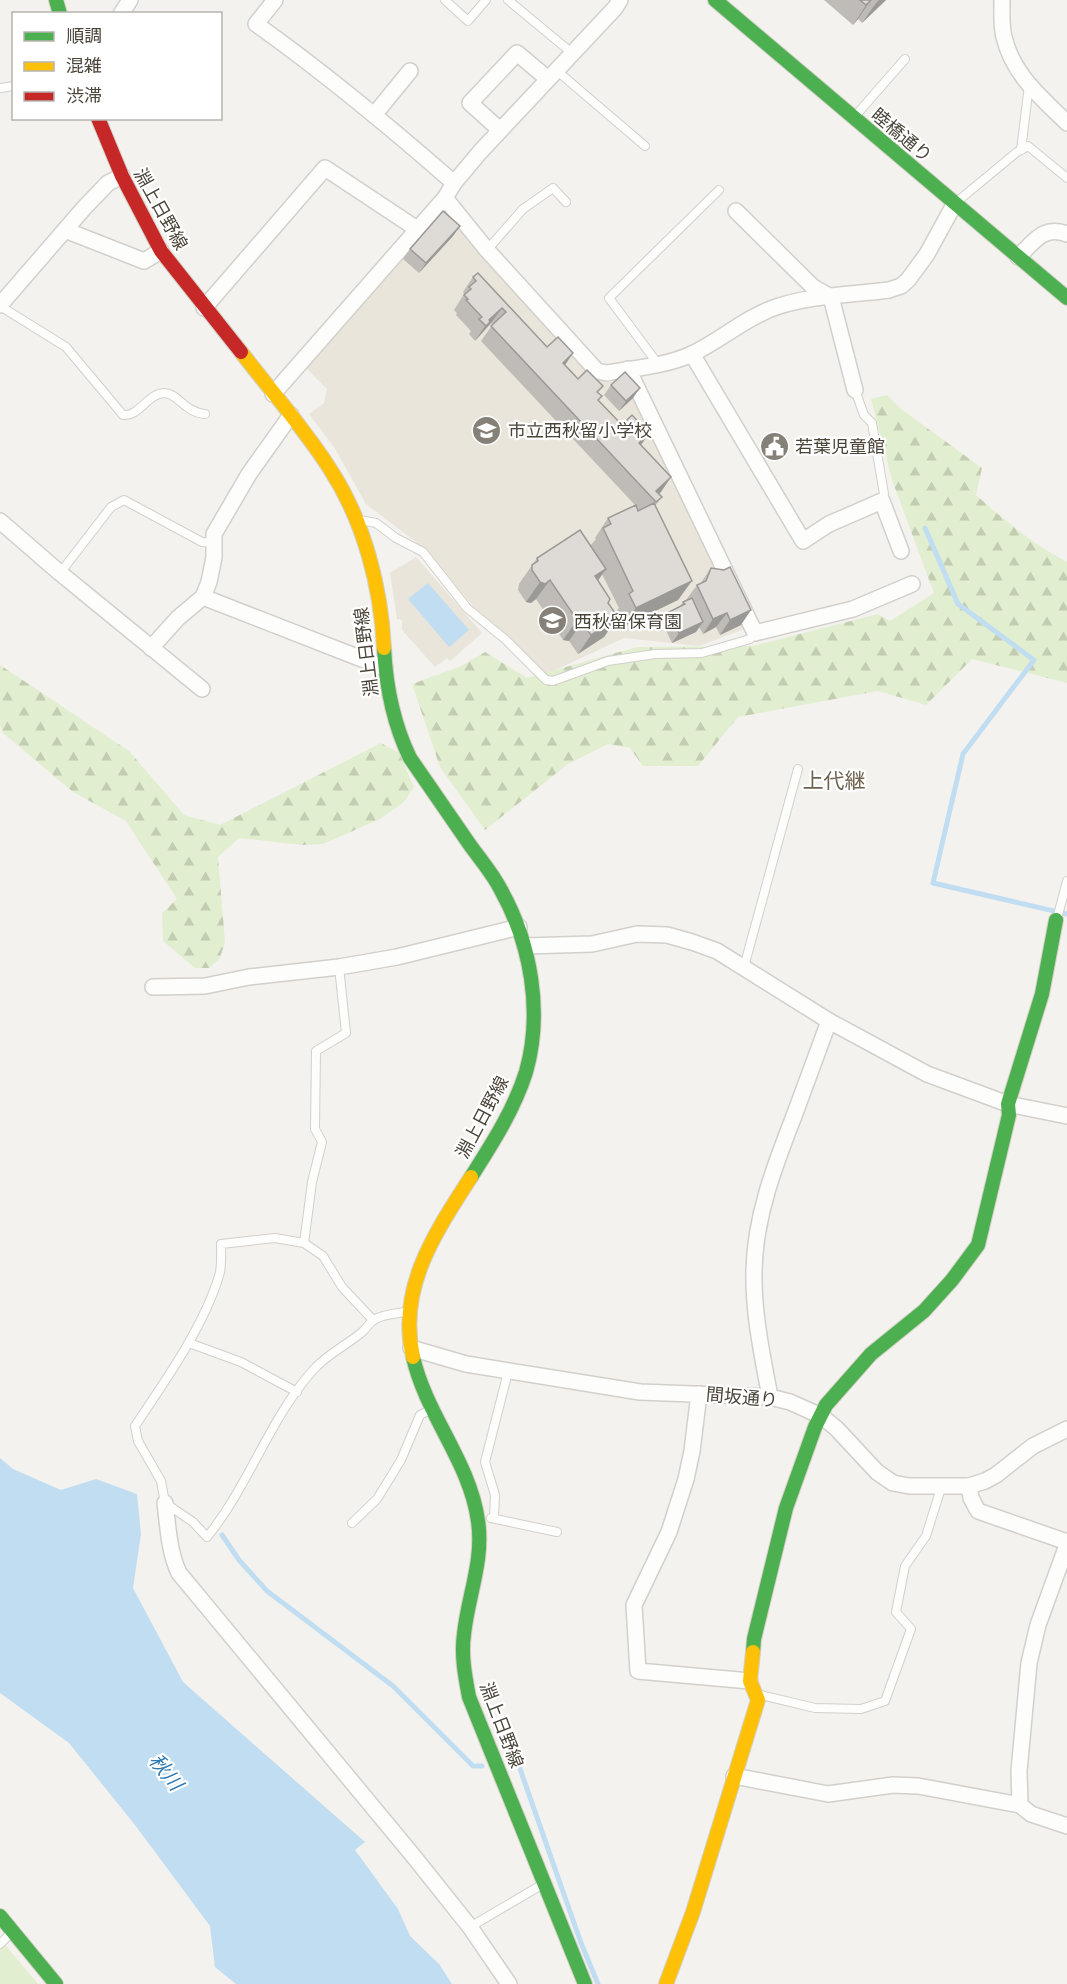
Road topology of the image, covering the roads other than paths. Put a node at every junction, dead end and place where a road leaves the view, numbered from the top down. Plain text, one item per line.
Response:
1 (275, 0) edge
2 (445, 0) edge
3 (486, 0) edge
4 (508, 0) edge
5 (620, 0) edge
6 (715, 0) edge
7 (1002, 0) edge
8 (572, 53) junction
9 (905, 59) dead end
10 (410, 71) dead end
11 (552, 74) junction
12 (1029, 85) junction
13 (374, 115) junction
14 (854, 118) junction
15 (99, 120) edge
16 (1067, 123) edge
17 (500, 130) junction
18 (645, 146) dead end
19 (1021, 150) junction
20 (122, 176) junction
21 (1067, 178) edge
22 (454, 183) junction
23 (719, 190) dead end
24 (445, 198) junction
25 (566, 202) dead end
26 (955, 203) junction
27 (736, 211) dead end
28 (417, 229) junction
29 (65, 230) junction
30 (1067, 234) edge
31 (487, 249) junction
32 (161, 252) junction
33 (1018, 257) junction
34 (831, 297) junction
35 (1067, 298) edge
36 (0, 305) edge
37 (204, 308) junction
38 (692, 354) junction
39 (658, 364) junction
40 (628, 369) junction
41 (855, 390) joint
42 (273, 394) junction
43 (205, 414) dead end
44 (291, 416) junction
45 (882, 501) junction
46 (356, 519) junction
47 (0, 521) edge
48 (214, 543) junction
49 (901, 551) dead end
50 (60, 573) junction
51 (912, 584) dead end
52 (203, 597) junction
53 (755, 633) junction
54 (151, 648) junction
55 (385, 668) junction
56 (202, 689) dead end
57 (798, 769) dead end
58 (1067, 880) edge
59 (1057, 914) joint
60 (519, 927) junction
61 (525, 946) junction
62 (339, 967) junction
63 (744, 967) junction
64 (153, 987) dead end
65 (829, 1021) junction
66 (1008, 1104) junction
67 (1067, 1116) edge
68 (304, 1243) junction
69 (408, 1312) junction
70 (373, 1320) junction
71 (189, 1343) junction
72 (411, 1348) junction
73 (508, 1372) junction
74 (297, 1392) junction
75 (699, 1394) junction
76 (770, 1397) junction
77 (432, 1408) junction
78 (820, 1416) junction
79 (1067, 1429) edge
80 (942, 1485) junction
81 (969, 1485) junction
82 (165, 1503) junction
83 (478, 1518) junction
84 (495, 1518) junction
85 (352, 1523) dead end
86 (557, 1532) dead end
87 (1067, 1544) edge
88 (753, 1687) junction
89 (734, 1776) junction
90 (1020, 1805) junction
91 (1067, 1826) edge
92 (544, 1883) junction
93 (0, 1916) edge
94 (470, 1927) junction
95 (13, 1931) junction
96 (0, 1944) edge
97 (56, 1984) edge
98 (509, 1984) edge
99 (585, 1984) edge
100 (666, 1984) edge

1 - 13 street
2 - 3 lane
4 - 8 lane
5 - 8 street
6 - 14 main road, 睦橋通り
7 - 12 street
8 - 11 street
9 - 14 lane
10 - 13 street
11 - 17 street
11 - 17 street
11 - 18 lane
12 - 16 street
12 - 19 lane
13 - 22 street
14 - 26 main road, 睦橋通り
15 - 20 main road, 淵上日野線
17 - 22 street
19 - 21 lane
19 - 26 lane
20 - 29 street
20 - 32 main road, 淵上日野線
22 - 24 street
23 - 39 lane
24 - 28 street
24 - 31 street
25 - 31 lane
26 - 33 main road, 睦橋通り
26 - 34 street
27 - 34 street
28 - 37 street
28 - 42 street
29 - 32 street
29 - 36 street
30 - 33 street
31 - 40 street
32 - 37 main road, 淵上日野線
33 - 35 main road, 睦橋通り
34 - 38 street
34 - 41 street
36 - 43 lane
37 - 42 main road, 淵上日野線
38 - 39 street
38 - 45 street
39 - 40 street
40 - 53 street
41 - 45 lane
42 - 44 main road, 淵上日野線
44 - 46 main road, 淵上日野線
44 - 48 street
45 - 49 street
46 - 53 lane
46 - 55 main road, 淵上日野線
47 - 50 street
48 - 50 lane
48 - 52 street
50 - 54 street
51 - 53 street
52 - 54 street
52 - 55 street
54 - 56 street
55 - 60 main road, 淵上日野線
57 - 63 lane
58 - 59 lane
59 - 66 main road
60 - 61 main road, 淵上日野線
60 - 62 street
61 - 63 street
61 - 69 main road, 淵上日野線
62 - 64 street
62 - 68 lane
63 - 65 street
65 - 66 street
65 - 76 street
66 - 67 street
66 - 78 main road
68 - 70 lane
68 - 71 lane
69 - 70 lane
69 - 72 main road, 淵上日野線
70 - 74 lane
71 - 74 lane
71 - 82 lane
72 - 73 street, 間坂通り
72 - 77 main road, 淵上日野線
73 - 75 street, 間坂通り
73 - 84 lane
74 - 82 lane
75 - 76 street, 間坂通り
75 - 88 street
76 - 78 street, 間坂通り
77 - 83 main road, 淵上日野線
77 - 85 lane
78 - 80 street, 間坂通り
78 - 88 main road
79 - 81 street, 間坂通り
80 - 81 street, 間坂通り
80 - 88 lane
81 - 87 street
82 - 94 street
83 - 84 lane
83 - 92 main road, 淵上日野線
84 - 86 lane
87 - 90 street
88 - 89 main road
89 - 90 street
89 - 100 main road
90 - 91 street
92 - 94 lane
92 - 99 main road, 淵上日野線
93 - 95 main road
94 - 98 street
95 - 96 lane
95 - 97 main road

